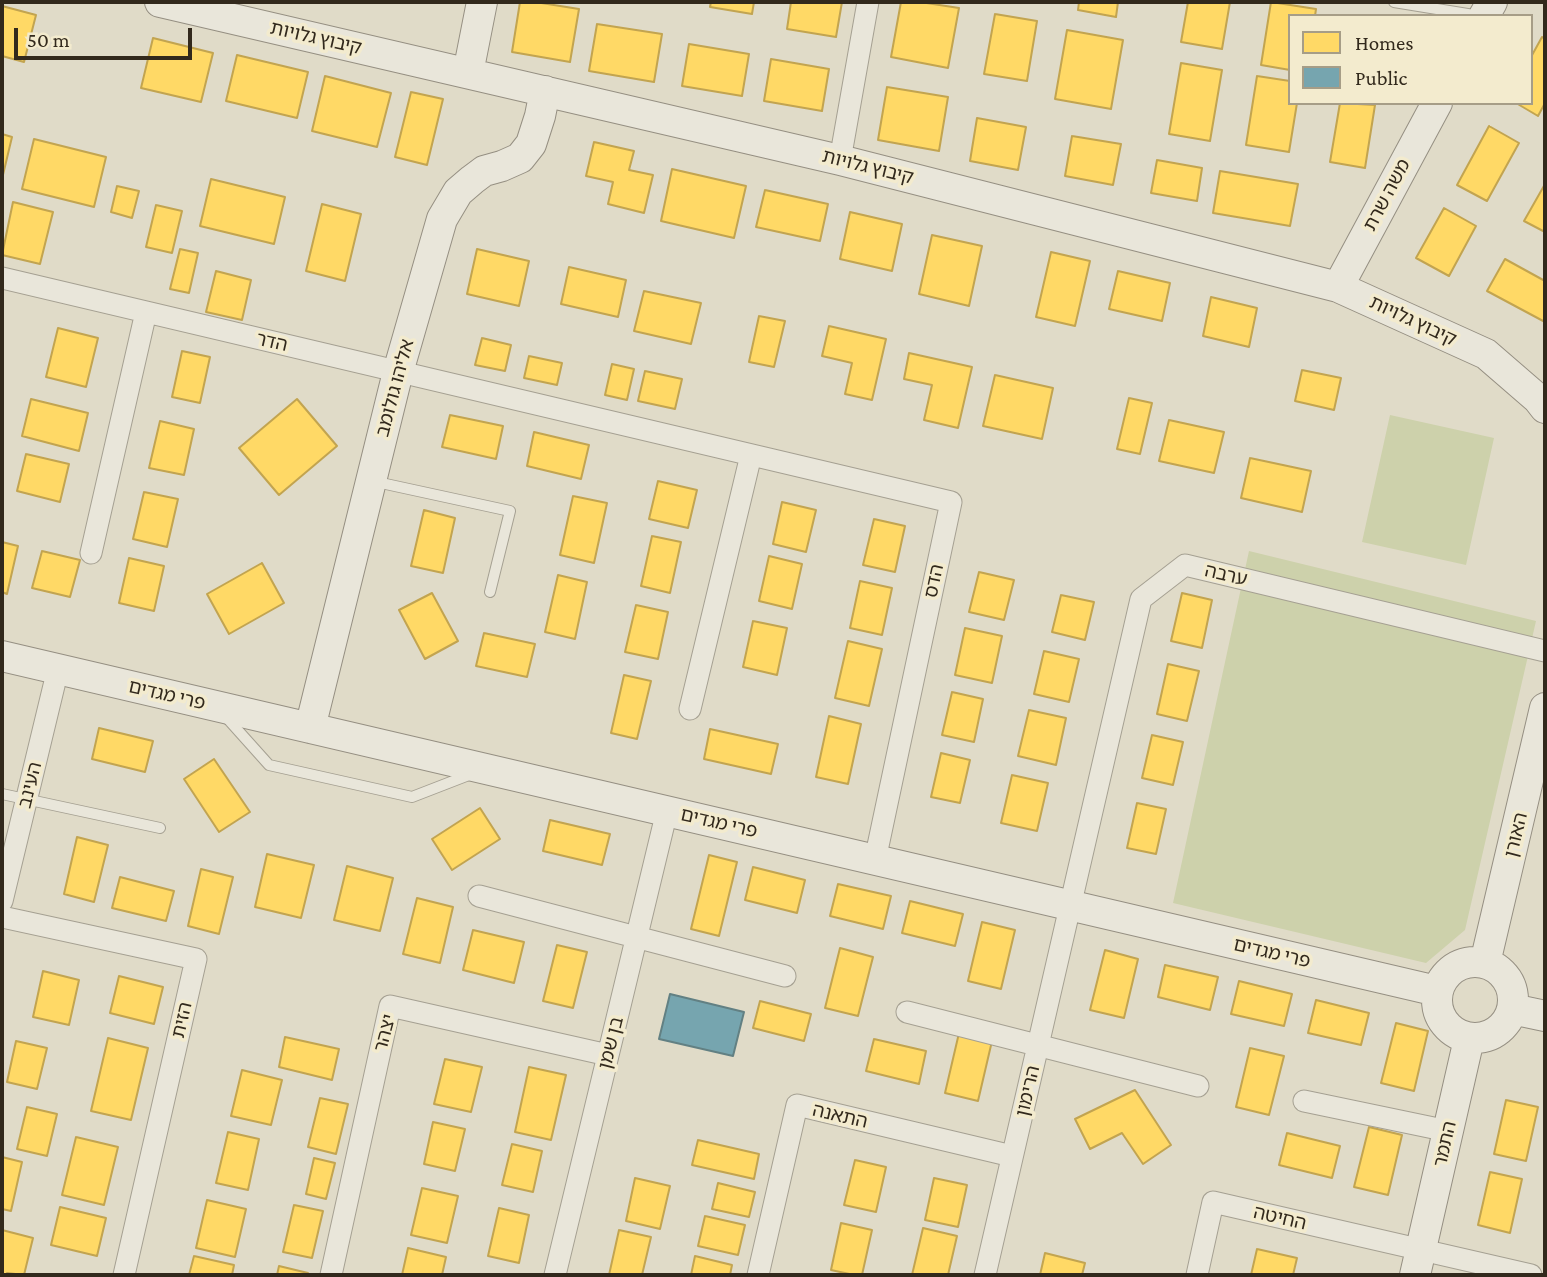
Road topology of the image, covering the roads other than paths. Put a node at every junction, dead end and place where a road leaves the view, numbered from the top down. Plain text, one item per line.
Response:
1 (160, 2) edge
2 (482, 2) edge
3 (868, 2) edge
4 (1394, 2) edge
5 (1469, 14) edge
6 (468, 73) junction
7 (545, 91) junction
8 (1436, 105) edge
9 (840, 160) junction
10 (2, 278) edge
11 (1338, 286) junction
12 (146, 312) junction
13 (398, 372) junction
14 (1545, 408) edge
15 (751, 456) junction
16 (371, 481) junction
17 (91, 553) dead end
18 (490, 592) dead end
19 (1545, 651) edge
20 (2, 656) edge
21 (58, 669) junction
22 (217, 707) junction
23 (1545, 708) edge
24 (690, 709) dead end
25 (310, 728) junction
26 (484, 769) junction
27 (2, 794) edge
28 (27, 799) junction
29 (667, 811) junction
30 (160, 828) dead end
31 (875, 860) junction
32 (479, 897) dead end
33 (2, 901) edge
34 (1070, 906) junction
35 (2, 917) edge
36 (637, 938) junction
37 (1485, 963) junction
38 (785, 976) dead end
39 (1437, 991) junction
40 (1512, 1009) junction
41 (908, 1012) dead end
42 (1545, 1016) edge
43 (1469, 1039) junction
44 (1038, 1045) junction
45 (608, 1055) junction
46 (1198, 1086) dead end
47 (1304, 1101) dead end
48 (1448, 1131) junction
49 (1013, 1156) junction
50 (1418, 1263) edge
51 (124, 1275) edge
52 (331, 1275) edge
53 (555, 1275) edge
54 (758, 1275) edge
55 (985, 1275) edge
56 (1197, 1275) edge
57 (1531, 1275) edge

1 - 6 street, קיבוץ גלויות
2 - 6 street
3 - 9 street
4 - 5 lane
6 - 7 street, קיבוץ גלויות
7 - 9 street, קיבוץ גלויות
7 - 13 street, אליהו גולומב
8 - 11 street, משה שרת
9 - 11 street, קיבוץ גלויות
10 - 12 street, הדר
11 - 14 street, קיבוץ גלויות
12 - 13 street, הדר
12 - 17 street
13 - 15 street, הדס
13 - 16 street, אליהו גולומב
15 - 24 street
15 - 31 street, הדס
16 - 18 lane
16 - 25 street, אליהו גולומב
19 - 34 street, ערבה
20 - 21 street, פרי מגדים
21 - 22 street, פרי מגדים
21 - 28 street, העינב
22 - 25 street, פרי מגדים
22 - 26 lane
23 - 37 street, האורן
25 - 26 street, פרי מגדים
26 - 29 street, פרי מגדים
27 - 28 lane
28 - 30 lane
28 - 33 street, העינב
29 - 31 street, פרי מגדים
29 - 36 street, בן שמן
31 - 34 street, פרי מגדים
32 - 36 street
34 - 39 street, פרי מגדים
34 - 44 street, הרימון
35 - 51 street, הזית
36 - 38 street
36 - 45 street, בן שמן
37 - 39 street
37 - 40 street
39 - 43 street
40 - 42 street
40 - 43 street
41 - 44 street
43 - 48 street, התמר
44 - 46 street
44 - 49 street, הרימון
45 - 52 street, יצהר
45 - 53 street, בן שמן
47 - 48 street
48 - 50 street, התמר
49 - 54 street, התאנה
49 - 55 street, הרימון
50 - 56 street, החיטה
50 - 57 street

